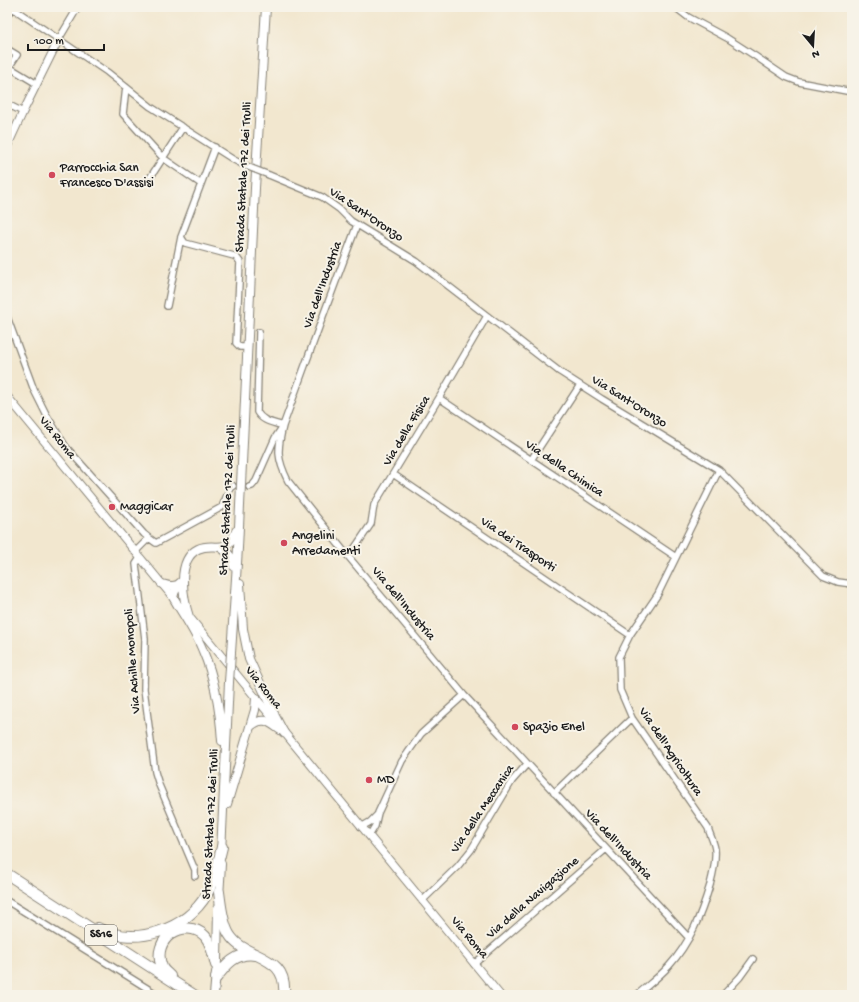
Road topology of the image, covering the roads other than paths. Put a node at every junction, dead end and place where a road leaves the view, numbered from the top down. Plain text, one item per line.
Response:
1 (12, 7) edge
2 (78, 7) edge
3 (266, 7) edge
4 (674, 7) edge
5 (7, 16) edge
6 (60, 40) junction
7 (7, 49) edge
8 (8, 66) edge
9 (37, 84) junction
10 (126, 87) junction
11 (852, 92) edge
12 (7, 104) edge
13 (23, 112) junction
14 (183, 127) junction
15 (7, 147) edge
16 (214, 147) junction
17 (163, 158) junction
18 (148, 181) dead end
19 (201, 184) junction
20 (357, 225) junction
21 (181, 237) junction
22 (167, 306) dead end
23 (487, 316) junction
24 (7, 317) edge
25 (259, 332) dead end
26 (247, 347) junction
27 (580, 385) junction
28 (7, 396) edge
29 (439, 398) junction
30 (283, 426) junction
31 (268, 453) junction
32 (279, 456) junction
33 (531, 460) junction
34 (719, 470) junction
35 (393, 474) junction
36 (233, 486) dead end
37 (248, 487) dead end
38 (239, 525) junction
39 (149, 538) junction
40 (220, 548) junction
41 (238, 548) junction
42 (135, 552) junction
43 (346, 554) junction
44 (676, 557) junction
45 (140, 558) junction
46 (236, 581) junction
47 (181, 582) junction
48 (162, 584) junction
49 (852, 584) edge
50 (173, 597) junction
51 (189, 617) junction
52 (630, 635) junction
53 (464, 695) junction
54 (256, 698) junction
55 (632, 718) junction
56 (251, 726) junction
57 (284, 733) junction
58 (527, 764) junction
59 (225, 784) junction
60 (554, 793) junction
61 (378, 813) junction
62 (223, 823) junction
63 (361, 827) junction
64 (369, 836) junction
65 (222, 847) junction
66 (606, 849) junction
67 (7, 874) edge
68 (195, 876) dead end
69 (7, 881) edge
70 (219, 892) junction
71 (7, 901) edge
72 (422, 901) junction
73 (66, 912) junction
74 (689, 938) junction
75 (261, 956) junction
76 (753, 959) dead end
77 (474, 964) junction
78 (216, 965) junction
79 (216, 978) junction
80 (176, 984) junction
81 (643, 993) edge
82 (158, 995) edge
83 (186, 995) edge
84 (194, 995) edge
85 (214, 995) edge
86 (284, 995) edge
87 (500, 995) edge
88 (636, 995) edge
89 (723, 995) edge

1 - 5 street
1 - 6 street, Via Sant'Oronzo
2 - 6 street
3 - 26 main road, Strada Statale 172 dei Trulli
4 - 11 street
6 - 9 street
6 - 10 street, Via Sant'Oronzo
7 - 8 street
8 - 9 street
9 - 13 street
10 - 14 street, Via Sant'Oronzo
10 - 17 street
12 - 13 street
13 - 15 street
14 - 16 street, Via Sant'Oronzo
14 - 17 street
16 - 19 street
16 - 20 street, Via Sant'Oronzo, bridge
17 - 18 street
17 - 19 street
19 - 21 street
20 - 23 street, Via Sant'Oronzo
20 - 30 street, Via dell'Industria
21 - 22 street
21 - 26 street
23 - 27 street, Via Sant'Oronzo
23 - 29 street, Via della Fisica
24 - 39 street
25 - 30 street
26 - 38 main road, Strada Statale 172 dei Trulli
27 - 33 street
27 - 34 street, Via Sant'Oronzo
28 - 42 street, Via Roma
29 - 33 street, Via della Chimica
29 - 35 street, Via della Fisica
30 - 31 street
30 - 32 street, Via dell'Industria
31 - 32 street
31 - 37 street
32 - 43 street, Via dell'Industria
33 - 44 street, Via della Chimica
34 - 44 street, Via dell'Agricoltura
34 - 49 street, Via Sant'Oronzo
35 - 43 street, Via della Fisica
35 - 52 street, Via dei Trasporti
36 - 39 street
38 - 40 main road
38 - 41 main road, Strada Statale 172 dei Trulli
39 - 42 street
40 - 46 main road
40 - 47 main road
41 - 46 main road, Strada Statale 172 dei Trulli
41 - 57 main road
42 - 45 street, Via Roma
43 - 53 street, Via dell'Industria
44 - 52 street, Via dell'Agricoltura
45 - 48 street, Via Roma
45 - 68 street, Via Achille Monopoli
46 - 59 main road, Strada Statale 172 dei Trulli, bridge
47 - 48 main road
47 - 50 main road
47 - 51 main road
48 - 50 street, Via Roma
50 - 51 street, Via Roma
50 - 59 main road
51 - 54 street, Via Roma
52 - 55 street, Via dell'Agricoltura
53 - 58 street, Via dell'Industria
53 - 61 street
54 - 56 main road
54 - 57 street, Via Roma
55 - 60 street
55 - 74 street, Via dell'Agricoltura
56 - 57 main road
56 - 62 main road
57 - 63 street, Via Roma
58 - 60 street, Via dell'Industria
58 - 72 street, Via della Meccanica
59 - 62 main road, Strada Statale 172 dei Trulli
60 - 66 street, Via dell'Industria
61 - 63 street
61 - 64 street
62 - 65 main road, Strada Statale 172 dei Trulli
63 - 64 street, Via Roma
64 - 72 street, Via Roma
65 - 70 main road, Strada Statale 172 dei Trulli
65 - 73 highway
66 - 74 street, Via dell'Industria
66 - 77 street, Via della Navigazione
67 - 73 highway, SS16
69 - 83 highway, SS16
70 - 75 highway
70 - 78 main road, Strada Statale 172 dei Trulli
71 - 82 street
72 - 77 street, Via Roma
73 - 80 highway, SS16
74 - 81 street, Via dell'Agricoltura
75 - 79 highway
75 - 86 highway
76 - 89 street
77 - 87 street, Via Roma
78 - 79 main road, Strada Statale 172 dei Trulli
78 - 80 highway
79 - 85 main road, Strada Statale 172 dei Trulli
80 - 84 highway, SS16
81 - 88 street, Via dell'Agricoltura

